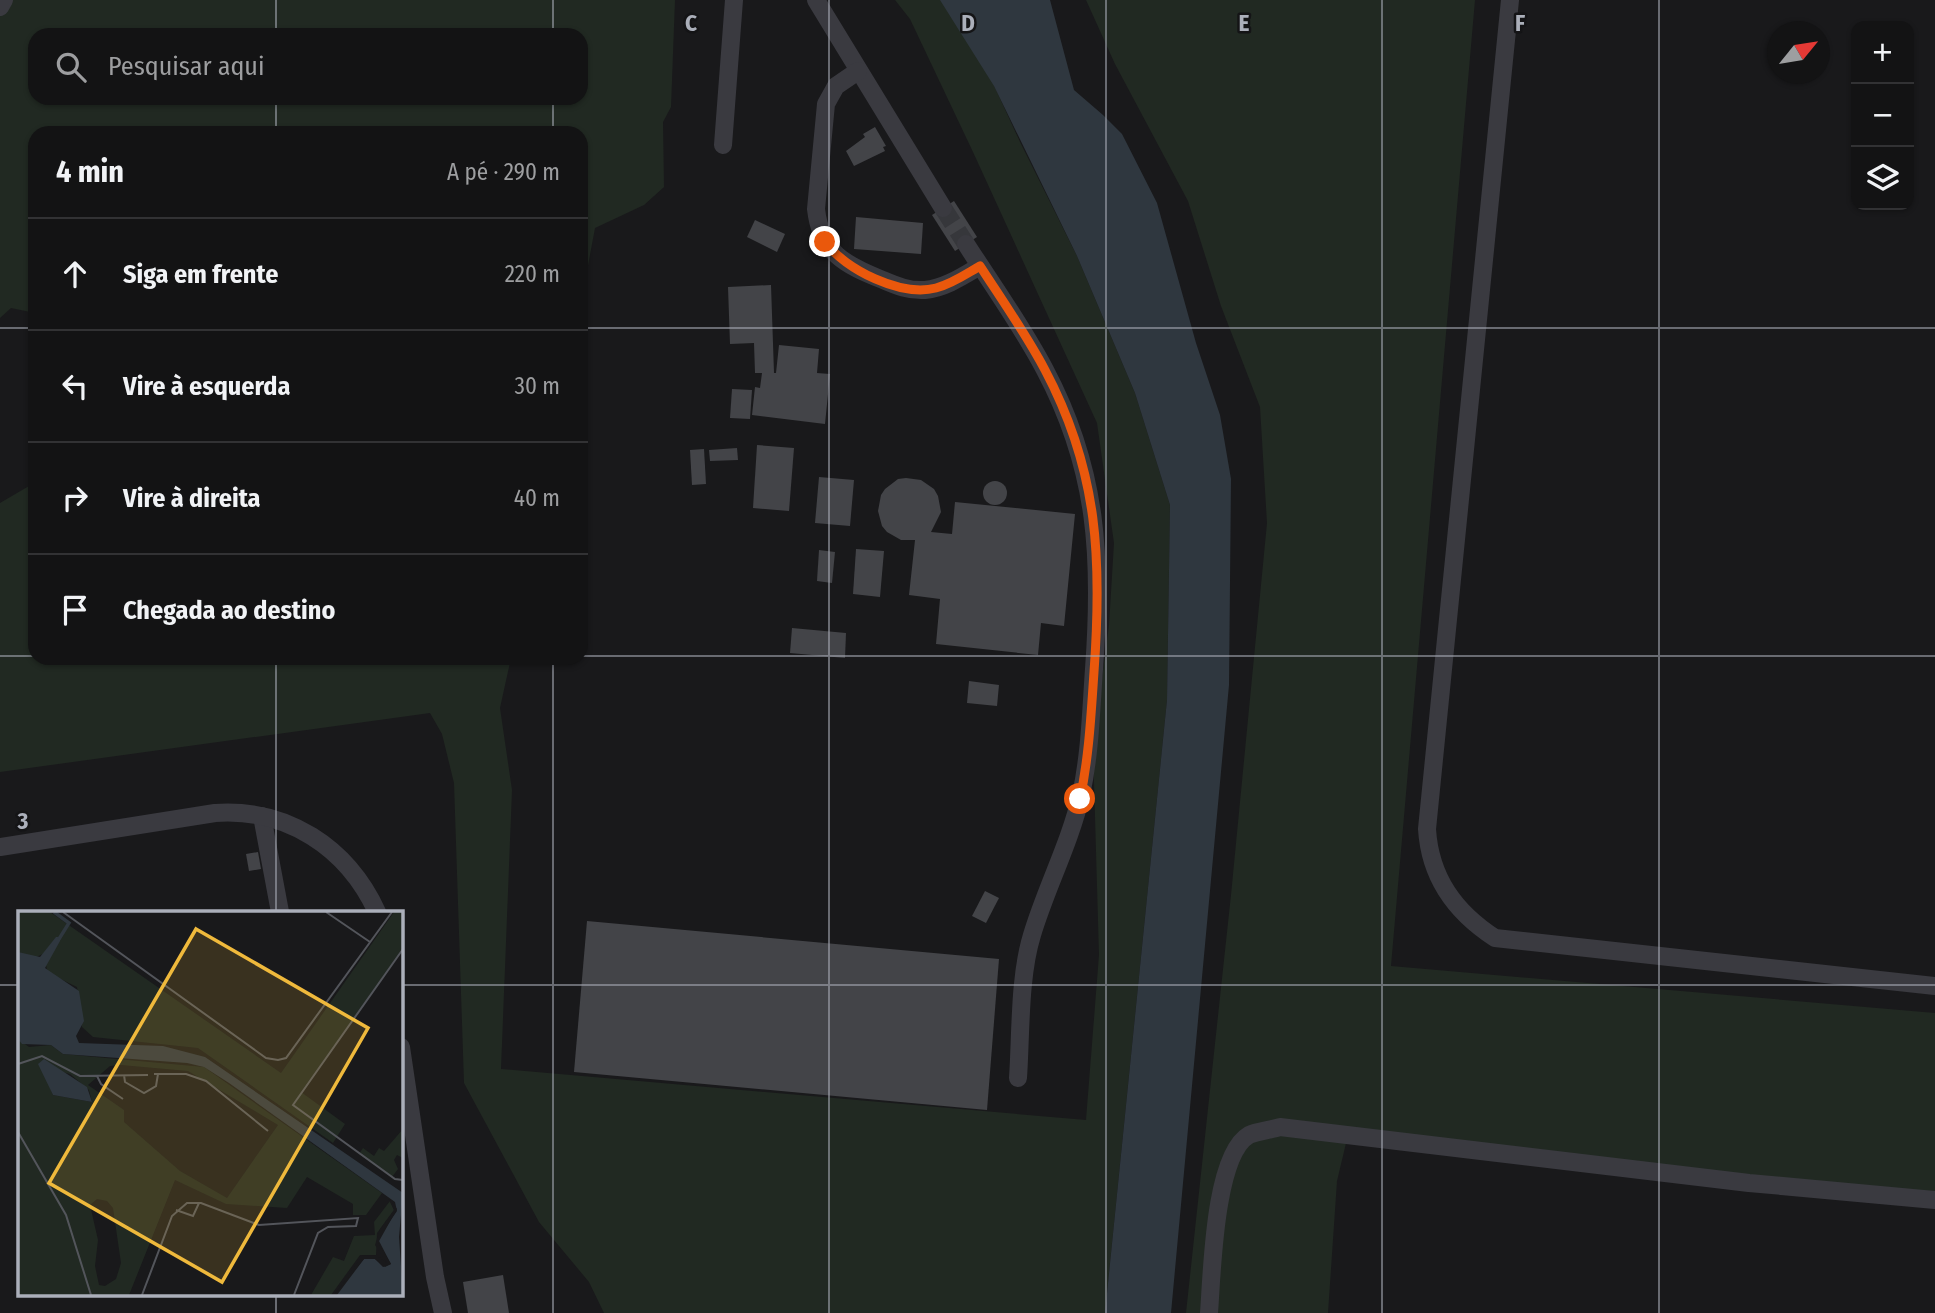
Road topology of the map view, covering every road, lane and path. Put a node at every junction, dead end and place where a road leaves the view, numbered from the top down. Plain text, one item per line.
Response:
1 (4, 0) edge
2 (734, 0) edge
3 (816, 0) edge
4 (1510, 0) edge
5 (0, 7) edge
6 (859, 71) junction
7 (723, 145) dead end
8 (943, 208) tunnel mouth
9 (966, 244) tunnel mouth
10 (980, 266) junction
11 (262, 816) junction
12 (0, 848) edge
13 (280, 911) edge
14 (376, 911) edge
15 (1935, 986) edge
16 (402, 1054) edge
17 (1018, 1078) dead end
18 (1935, 1200) edge
19 (443, 1313) edge
20 (1209, 1313) edge

1 - 5 lane
2 - 7 lane
3 - 6 lane
4 - 15 lane
6 - 8 lane
6 - 10 lane
9 - 10 lane
10 - 17 lane
11 - 12 lane
11 - 13 lane
11 - 14 lane
16 - 19 lane
18 - 20 lane

